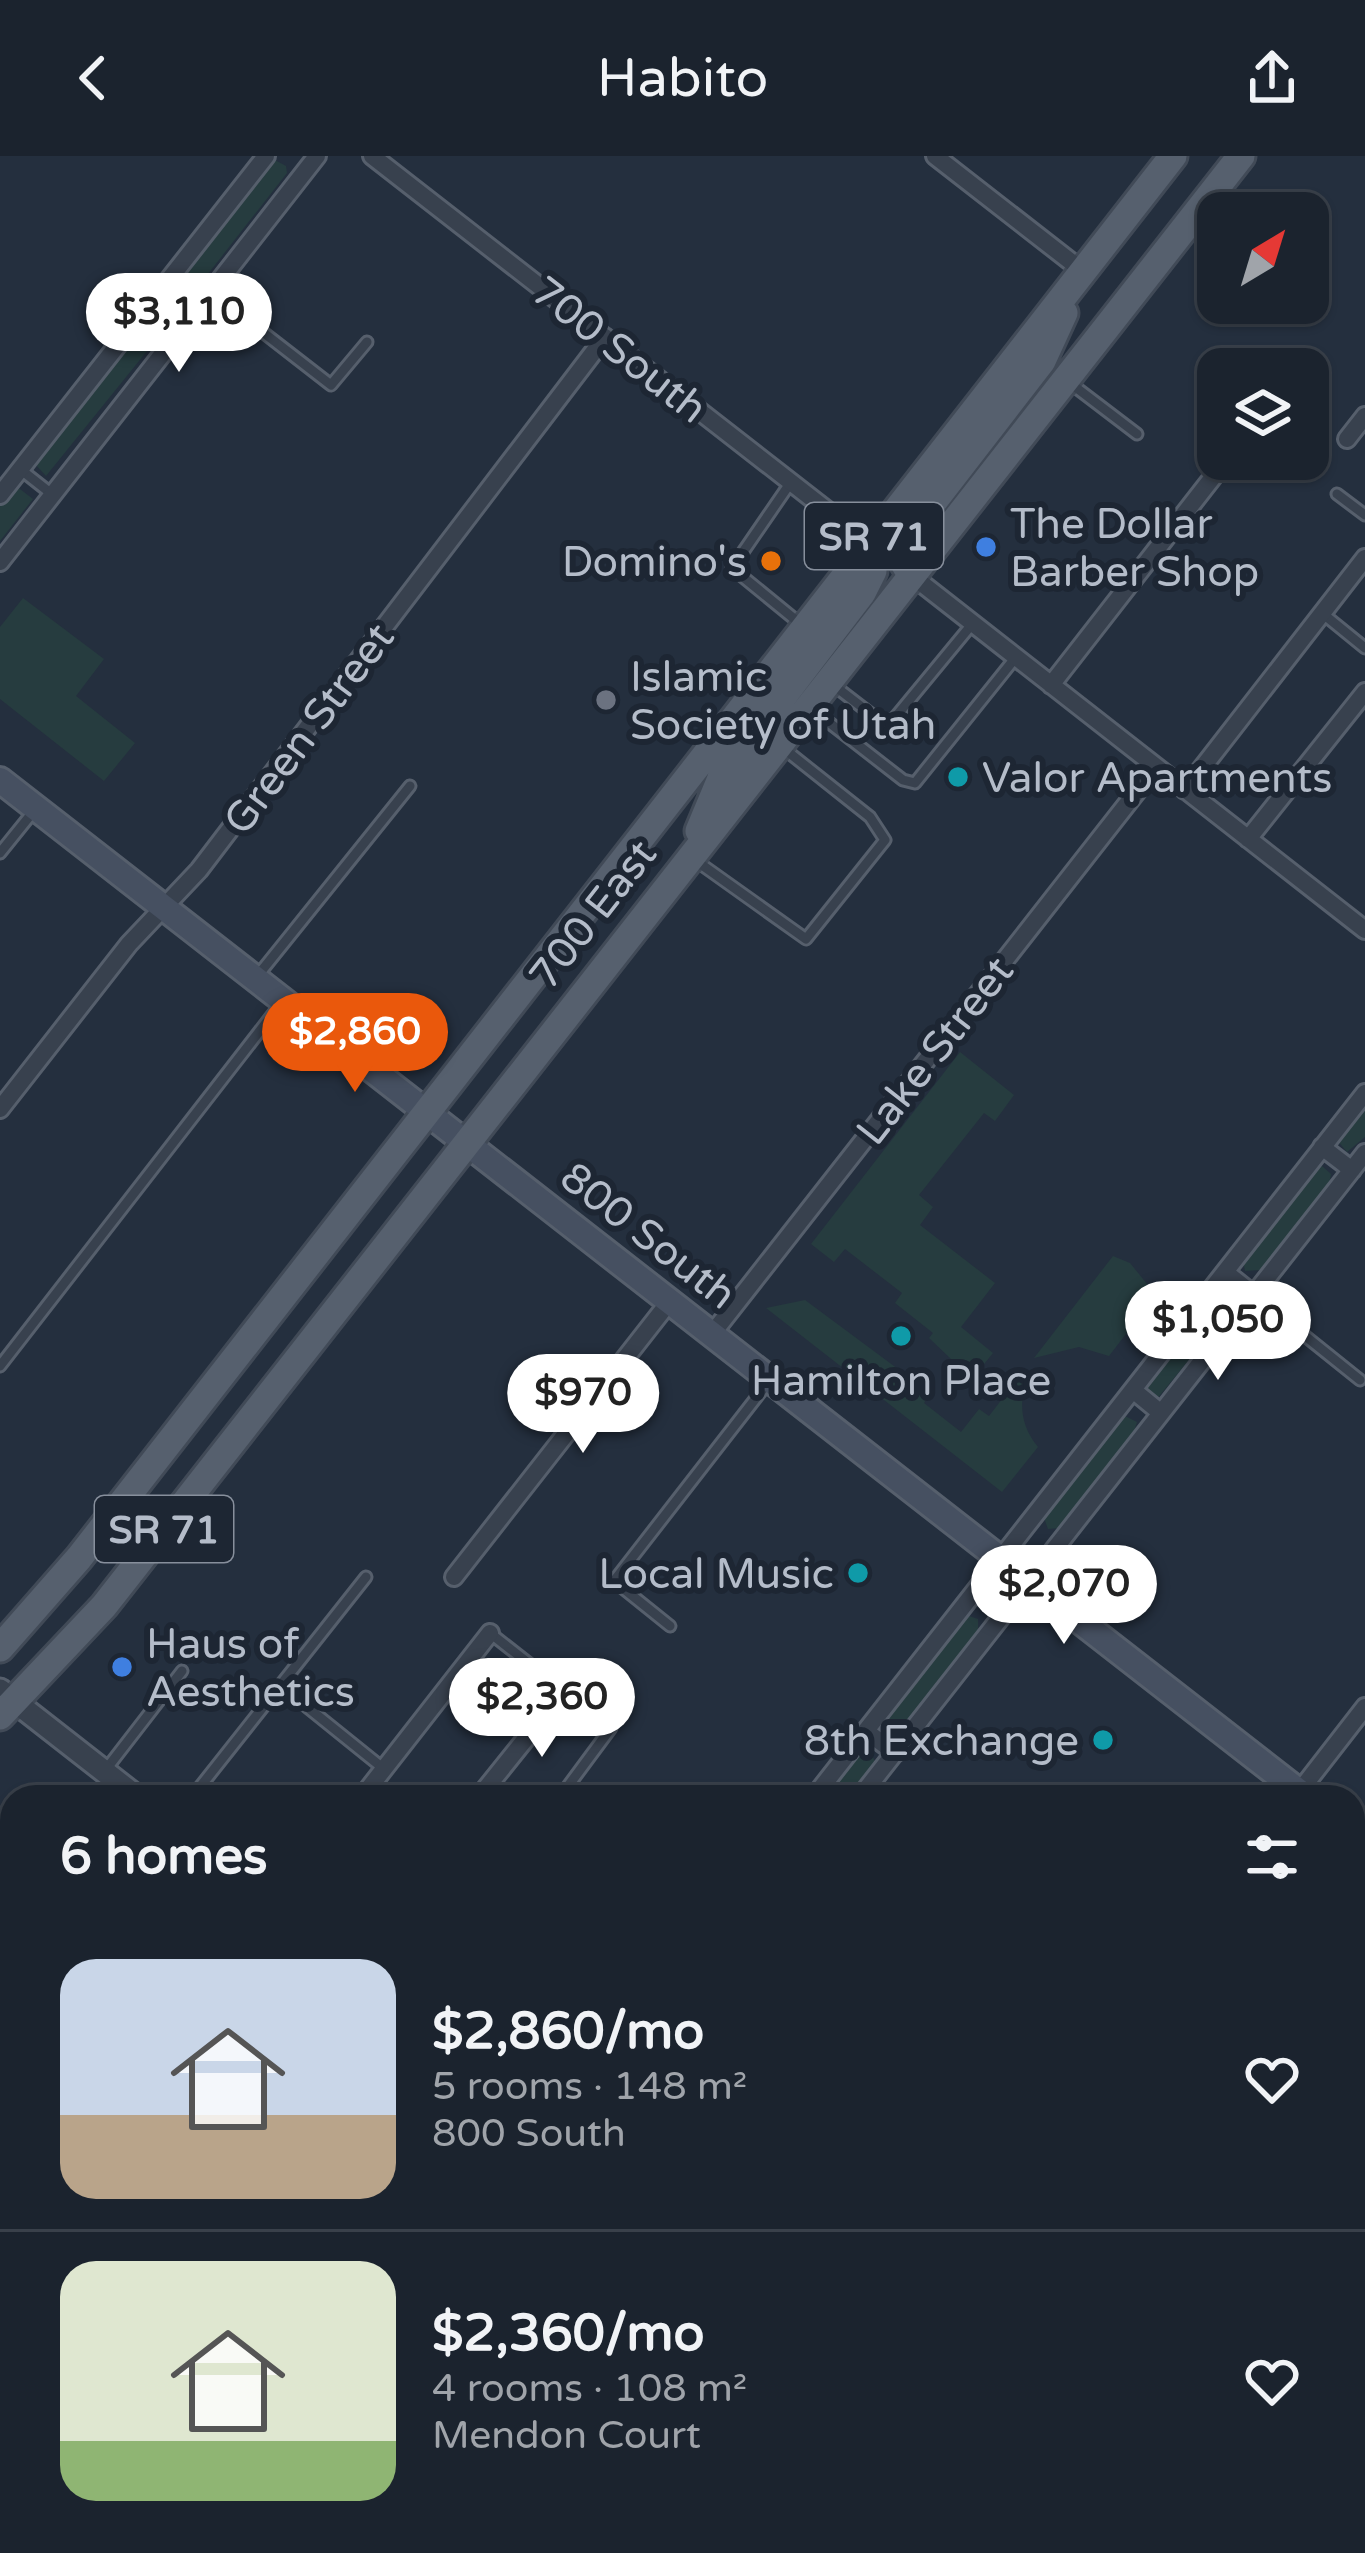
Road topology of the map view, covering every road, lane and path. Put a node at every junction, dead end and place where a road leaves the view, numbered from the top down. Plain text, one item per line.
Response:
1 (266, 156) edge
2 (316, 156) edge
3 (372, 156) edge
4 (934, 156) edge
5 (1173, 156) edge
6 (1241, 156) edge
7 (1084, 272) junction
8 (211, 292) junction
9 (148, 307) junction
10 (180, 332) junction
11 (604, 337) junction
12 (367, 342) dead end
13 (1066, 380) junction
14 (1365, 416) edge
15 (1137, 434) dead end
16 (1347, 439) dead end
17 (20, 469) junction
18 (1211, 480) edge
19 (791, 482) junction
20 (53, 494) junction
21 (1337, 494) dead end
22 (0, 495) edge
23 (1365, 515) edge
24 (869, 543) junction
25 (0, 562) edge
26 (1363, 564) edge
27 (911, 575) junction
28 (1322, 613) junction
29 (973, 623) junction
30 (803, 626) junction
31 (1365, 648) edge
32 (1016, 657) junction
33 (828, 681) junction
34 (1051, 685) junction
35 (1365, 692) edge
36 (808, 706) junction
37 (778, 744) junction
38 (1156, 766) junction
39 (0, 780) edge
40 (410, 786) dead end
41 (1185, 790) junction
42 (36, 808) junction
43 (1248, 839) junction
44 (0, 853) edge
45 (682, 867) junction
46 (164, 908) junction
47 (1365, 930) edge
48 (255, 979) junction
49 (284, 1001) junction
50 (1365, 1093) edge
51 (0, 1109) edge
52 (424, 1111) junction
53 (465, 1142) junction
54 (1322, 1148) junction
55 (1365, 1153) edge
56 (1352, 1170) junction
57 (1225, 1272) junction
58 (1254, 1295) junction
59 (670, 1301) junction
60 (712, 1334) junction
61 (0, 1366) edge
62 (770, 1380) junction
63 (1360, 1380) dead end
64 (1133, 1390) junction
65 (1161, 1413) junction
66 (1001, 1559) junction
67 (366, 1577) dead end
68 (454, 1577) dead end
69 (1029, 1581) junction
70 (670, 1626) dead end
71 (490, 1633) joint
72 (0, 1648) edge
73 (182, 1671) dead end
74 (281, 1686) junction
75 (564, 1691) junction
76 (5, 1702) edge
77 (1365, 1707) edge
78 (866, 1730) junction
79 (895, 1753) junction
80 (384, 1769) junction
81 (104, 1772) junction
82 (121, 1785) edge
83 (202, 1785) edge
84 (371, 1785) edge
85 (489, 1785) edge
86 (569, 1785) edge
87 (823, 1785) edge
88 (870, 1785) edge
89 (1291, 1785) edge
90 (1309, 1785) edge

1 - 9 street
2 - 8 street
3 - 11 street, 700 South
4 - 7 street
5 - 7 main road, 700 East / SR 71
6 - 13 main road, 700 East / SR 71
7 - 24 main road, 700 East / SR 71
7 - 27 main road
8 - 10 street
8 - 12 lane
9 - 10 lane
9 - 17 street
10 - 20 street
11 - 19 street, 700 South
11 - 46 street, Green Street
13 - 15 lane
13 - 27 main road, 700 East / SR 71
14 - 16 street
17 - 20 lane
17 - 22 street
18 - 34 street
19 - 24 street, 700 South
19 - 30 lane
20 - 25 street
21 - 23 lane
24 - 30 main road, 700 East / SR 71
24 - 45 main road
26 - 28 street
27 - 29 street
27 - 33 main road, 700 East / SR 71
28 - 31 lane
28 - 41 street
29 - 32 street
29 - 33 lane
30 - 52 main road, 700 East / SR 71
32 - 34 street
32 - 36 lane
33 - 36 main road, 700 East / SR 71
34 - 38 street
35 - 43 street
36 - 37 main road, 700 East / SR 71
37 - 45 main road, 700 East / SR 71
37 - 45 lane
38 - 41 street
38 - 60 street, Lake Street
39 - 42 main road, 800 South
40 - 48 lane
41 - 43 street
42 - 44 lane
42 - 46 main road, 800 South
43 - 47 street
45 - 53 main road, 700 East / SR 71
46 - 48 main road, 800 South
46 - 51 street, Green Street
48 - 49 main road, 800 South
49 - 52 main road, 800 South
49 - 61 lane
50 - 54 street
52 - 53 main road, 800 South
52 - 72 main road, 700 East / SR 71
53 - 59 main road, 800 South
53 - 76 main road, 700 East / SR 71
54 - 56 street
54 - 57 street
55 - 56 street
56 - 58 street
57 - 58 street
57 - 64 street
58 - 63 lane
58 - 65 street
59 - 60 main road, 800 South
59 - 68 street
60 - 62 main road, 800 South
62 - 66 main road, 800 South
62 - 70 lane
64 - 65 street
64 - 66 street
65 - 69 street
66 - 69 main road, 800 South
66 - 78 street
67 - 74 lane
69 - 79 street
69 - 89 main road, 800 South
71 - 75 lane
71 - 80 street
73 - 81 lane
74 - 80 lane
74 - 83 lane
75 - 85 street
75 - 86 lane
76 - 81 street
77 - 90 street
78 - 79 street
78 - 87 street
79 - 88 street
80 - 84 street
81 - 82 street

